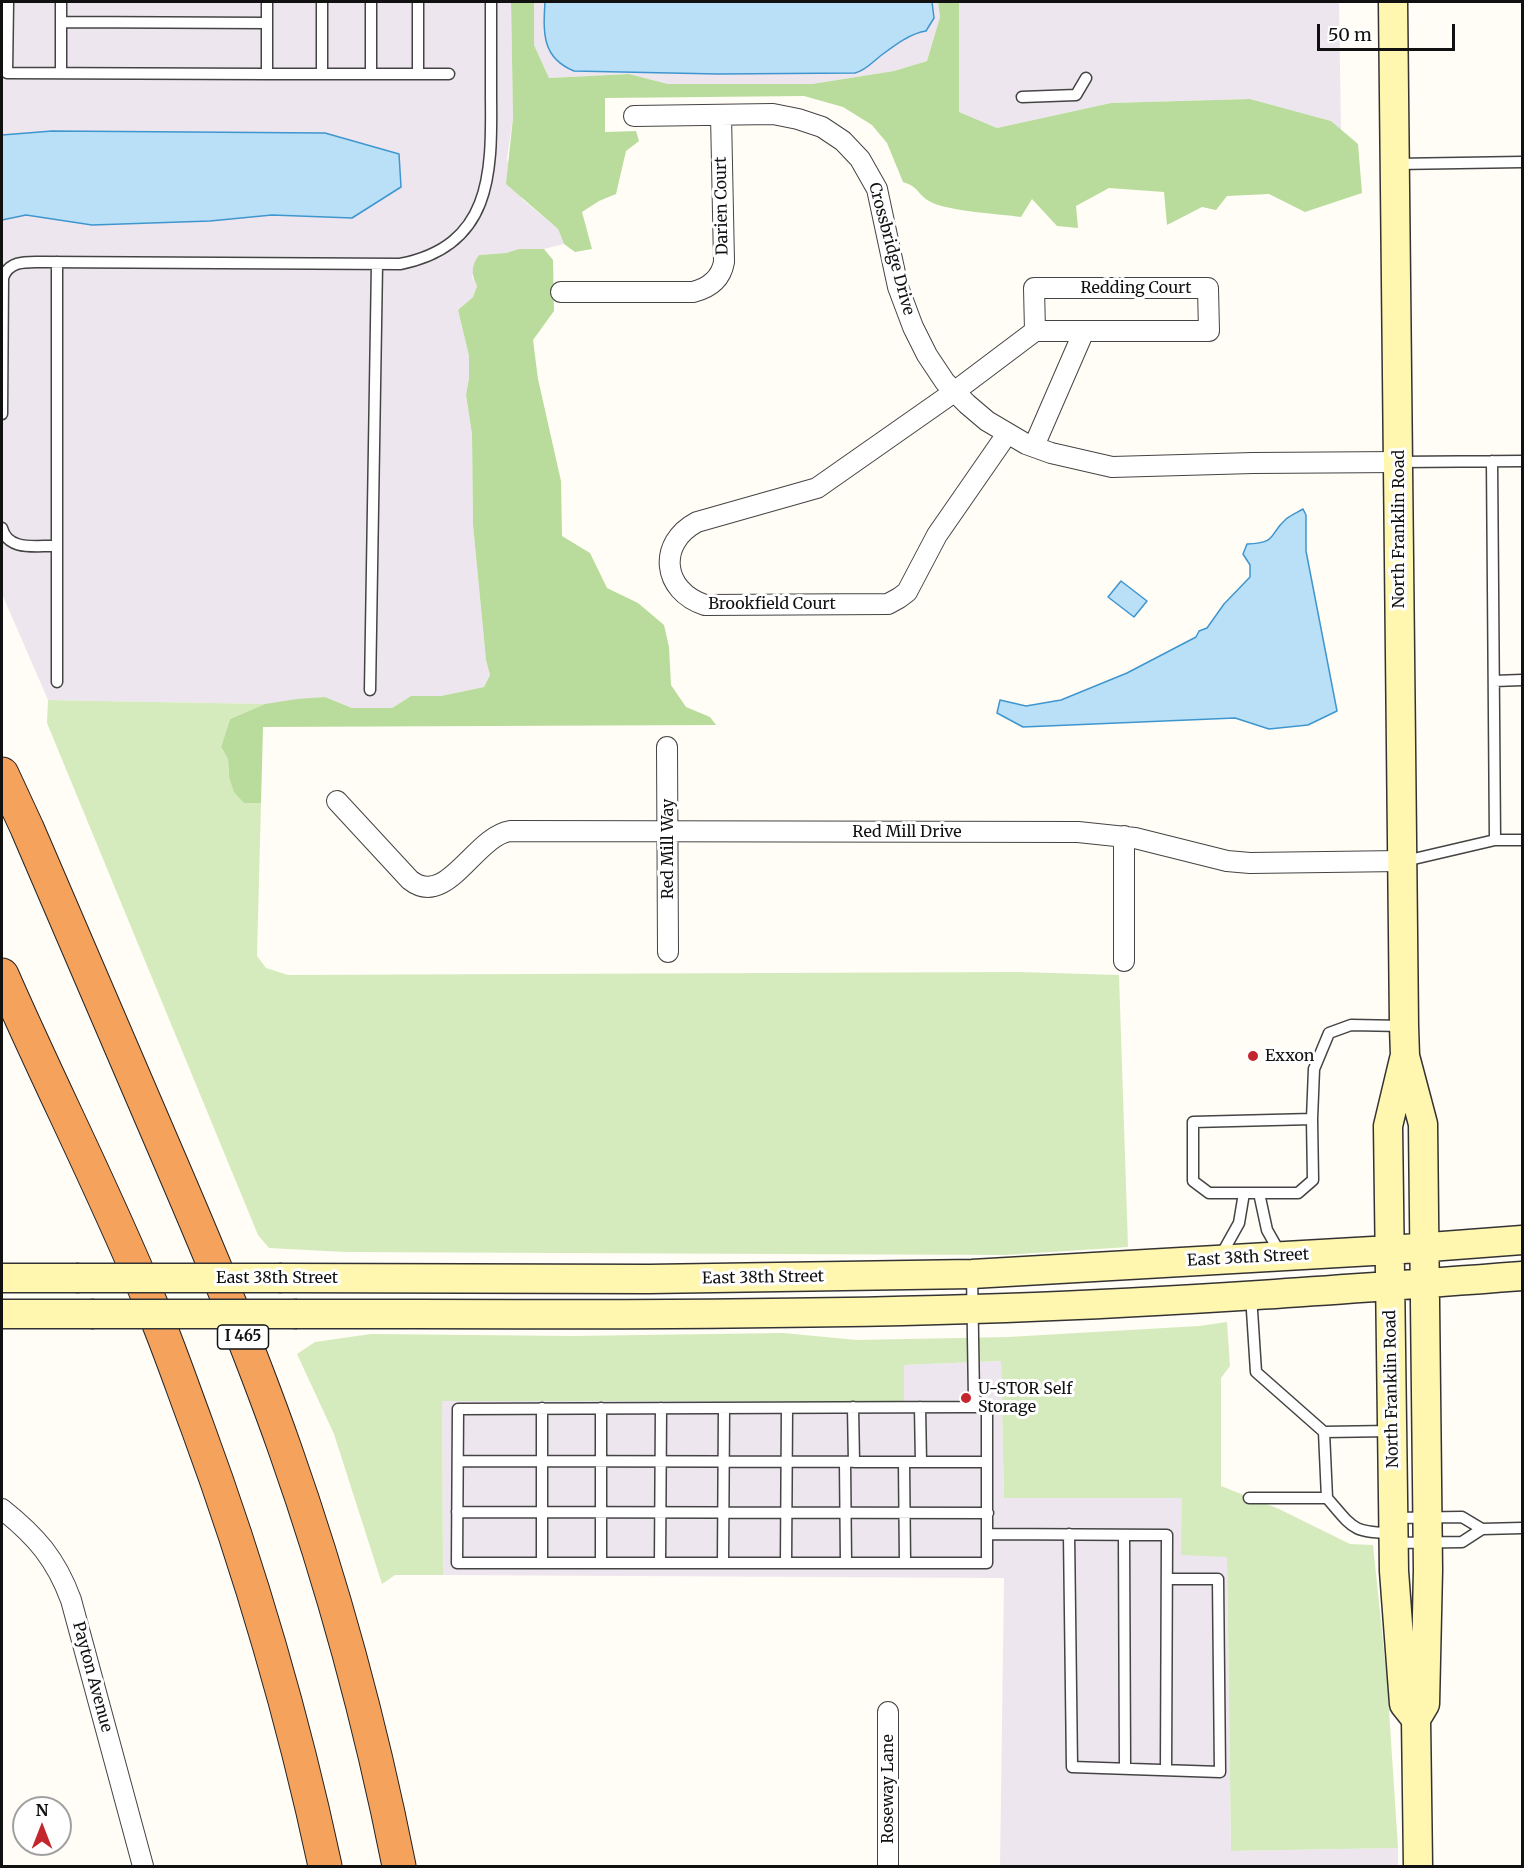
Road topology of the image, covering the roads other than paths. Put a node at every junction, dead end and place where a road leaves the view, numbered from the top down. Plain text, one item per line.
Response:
1 (8, 2) edge
2 (61, 2) edge
3 (267, 2) edge
4 (322, 2) edge
5 (371, 2) edge
6 (418, 2) edge
7 (491, 2) edge
8 (1393, 2) edge
9 (61, 22) junction
10 (267, 23) junction
11 (61, 73) junction
12 (267, 74) junction
13 (322, 74) junction
14 (371, 74) junction
15 (418, 74) junction
16 (449, 74) dead end
17 (1086, 78) dead end
18 (1022, 97) dead end
19 (721, 115) junction
20 (634, 116) dead end
21 (1522, 162) edge
22 (1395, 164) junction
23 (57, 262) junction
24 (376, 264) junction
25 (561, 292) dead end
26 (1084, 331) junction
27 (1035, 332) junction
28 (954, 392) junction
29 (2, 414) edge
30 (1007, 434) junction
31 (1034, 446) junction
32 (1492, 461) junction
33 (1522, 461) edge
34 (1399, 462) junction
35 (2, 528) edge
36 (57, 546) junction
37 (1522, 680) edge
38 (1494, 681) junction
39 (57, 682) dead end
40 (370, 690) dead end
41 (667, 747) dead end
42 (4, 776) edge
43 (337, 801) dead end
44 (667, 832) junction
45 (1124, 836) junction
46 (1495, 840) junction
47 (1522, 840) edge
48 (1401, 861) junction
49 (668, 952) dead end
50 (1124, 961) dead end
51 (2, 975) edge
52 (1404, 1026) junction
53 (1405, 1056) junction
54 (1312, 1119) junction
55 (1244, 1193) junction
56 (1259, 1193) junction
57 (1522, 1240) edge
58 (1425, 1248) junction
59 (1390, 1250) junction
60 (1282, 1256) junction
61 (1219, 1260) junction
62 (972, 1274) junction
63 (1522, 1276) edge
64 (2, 1278) edge
65 (1425, 1284) junction
66 (1390, 1287) junction
67 (1251, 1295) junction
68 (973, 1309) junction
69 (2, 1314) edge
70 (974, 1399) junction
71 (853, 1407) junction
72 (920, 1407) junction
73 (965, 1407) junction
74 (987, 1407) junction
75 (542, 1408) junction
76 (601, 1408) junction
77 (661, 1408) junction
78 (724, 1408) junction
79 (787, 1408) junction
80 (1324, 1431) junction
81 (1392, 1431) junction
82 (458, 1461) junction
83 (542, 1461) junction
84 (601, 1461) junction
85 (660, 1462) junction
86 (723, 1462) junction
87 (786, 1462) junction
88 (849, 1462) junction
89 (904, 1462) junction
90 (921, 1462) junction
91 (987, 1462) junction
92 (1249, 1498) dead end
93 (1327, 1498) junction
94 (2, 1509) edge
95 (457, 1512) junction
96 (542, 1512) junction
97 (601, 1512) junction
98 (661, 1512) junction
99 (723, 1512) junction
100 (786, 1512) junction
101 (846, 1513) junction
102 (904, 1513) junction
103 (988, 1513) junction
104 (1522, 1528) edge
105 (1482, 1529) junction
106 (1427, 1530) junction
107 (1394, 1531) junction
108 (988, 1534) junction
109 (1069, 1534) junction
110 (1124, 1535) junction
111 (542, 1563) junction
112 (601, 1563) junction
113 (660, 1563) junction
114 (723, 1563) junction
115 (786, 1563) junction
116 (846, 1563) junction
117 (904, 1563) junction
118 (1167, 1579) junction
119 (888, 1712) dead end
120 (1416, 1719) junction
121 (1125, 1768) junction
122 (1166, 1770) junction
123 (143, 1866) edge
124 (325, 1866) edge
125 (399, 1866) edge
126 (888, 1866) edge
127 (1418, 1866) edge

1 - 11 lane
2 - 9 lane
3 - 10 lane
4 - 13 lane
5 - 14 lane
6 - 15 lane
7 - 24 lane
8 - 22 main road, North Franklin Road
9 - 10 lane
9 - 11 lane
10 - 12 lane
11 - 12 lane
12 - 13 lane
13 - 14 lane
14 - 15 lane
15 - 16 lane
17 - 18 lane
19 - 20 street, Crossbridge Drive
19 - 25 street, Darien Court
19 - 28 street, Crossbridge Drive
21 - 22 lane
22 - 34 main road, North Franklin Road
23 - 24 lane
23 - 29 lane
23 - 36 lane
24 - 40 lane
26 - 27 street, Redding Court
26 - 27 street, Redding Court
26 - 31 street
27 - 28 street
28 - 30 street, Crossbridge Drive
28 - 30 street, Brookfield Court
30 - 31 street, Crossbridge Drive
31 - 34 street, Crossbridge Drive
32 - 33 lane
32 - 34 lane
32 - 38 lane
34 - 48 main road, North Franklin Road
35 - 36 lane
36 - 39 lane
37 - 38 lane
38 - 46 lane
41 - 44 street, Red Mill Way
42 - 125 highway, I 465
43 - 44 street, Red Mill Drive
44 - 45 street, Red Mill Drive
44 - 49 street, Red Mill Way
45 - 48 street, Red Mill Drive
45 - 50 street
46 - 47 lane
46 - 48 lane
48 - 52 main road, North Franklin Road
51 - 124 highway
52 - 53 main road, North Franklin Road
52 - 54 lane
53 - 58 main road, North Franklin Road
53 - 59 main road, North Franklin Road
54 - 55 lane
54 - 56 lane
55 - 56 lane
55 - 61 lane
56 - 60 lane
57 - 58 main road, East 38th Street
58 - 59 main road, East 38th Street
58 - 65 main road, North Franklin Road
59 - 60 main road, East 38th Street
59 - 66 main road, North Franklin Road
60 - 61 main road, East 38th Street
61 - 62 main road, East 38th Street
62 - 64 main road, East 38th Street, bridge
62 - 68 lane
63 - 65 main road
65 - 66 main road
65 - 106 main road, North Franklin Road
66 - 67 main road
66 - 81 main road, North Franklin Road
67 - 68 main road
67 - 80 lane
68 - 69 main road, bridge
68 - 70 lane
70 - 73 lane
70 - 74 lane
71 - 72 lane
71 - 79 lane
71 - 88 lane
72 - 73 lane
72 - 90 lane
73 - 74 lane
74 - 91 lane
75 - 76 lane
75 - 82 lane
75 - 83 lane
76 - 77 lane
76 - 84 lane
77 - 78 lane
77 - 85 lane
78 - 79 lane
78 - 86 lane
79 - 87 lane
80 - 81 lane
80 - 93 lane
81 - 107 main road, North Franklin Road
82 - 83 lane
82 - 95 lane
83 - 84 lane
83 - 96 lane
84 - 85 lane
84 - 97 lane
85 - 86 lane
85 - 98 lane
86 - 87 lane
86 - 99 lane
87 - 88 lane
87 - 100 lane
88 - 89 lane
88 - 101 lane
89 - 90 lane
89 - 102 lane
90 - 91 lane
91 - 103 lane
92 - 93 lane
93 - 107 lane
94 - 123 street, Payton Avenue
95 - 96 lane
95 - 111 lane
96 - 97 lane
96 - 111 lane
97 - 98 lane
97 - 112 lane
98 - 99 lane
98 - 113 lane
99 - 100 lane
99 - 114 lane
100 - 101 lane
100 - 115 lane
101 - 102 lane
101 - 116 lane
102 - 103 lane
102 - 117 lane
103 - 108 lane
104 - 105 lane
105 - 106 lane
105 - 106 lane
106 - 107 lane
106 - 107 lane
106 - 120 main road, North Franklin Road
107 - 120 main road, North Franklin Road
108 - 109 lane
108 - 117 lane
109 - 110 lane
109 - 121 lane
110 - 118 lane
110 - 121 lane
111 - 112 lane
112 - 113 lane
113 - 114 lane
114 - 115 lane
115 - 116 lane
116 - 117 lane
118 - 122 lane
118 - 122 lane
119 - 126 street, Roseway Lane
120 - 127 main road, North Franklin Road
121 - 122 lane

